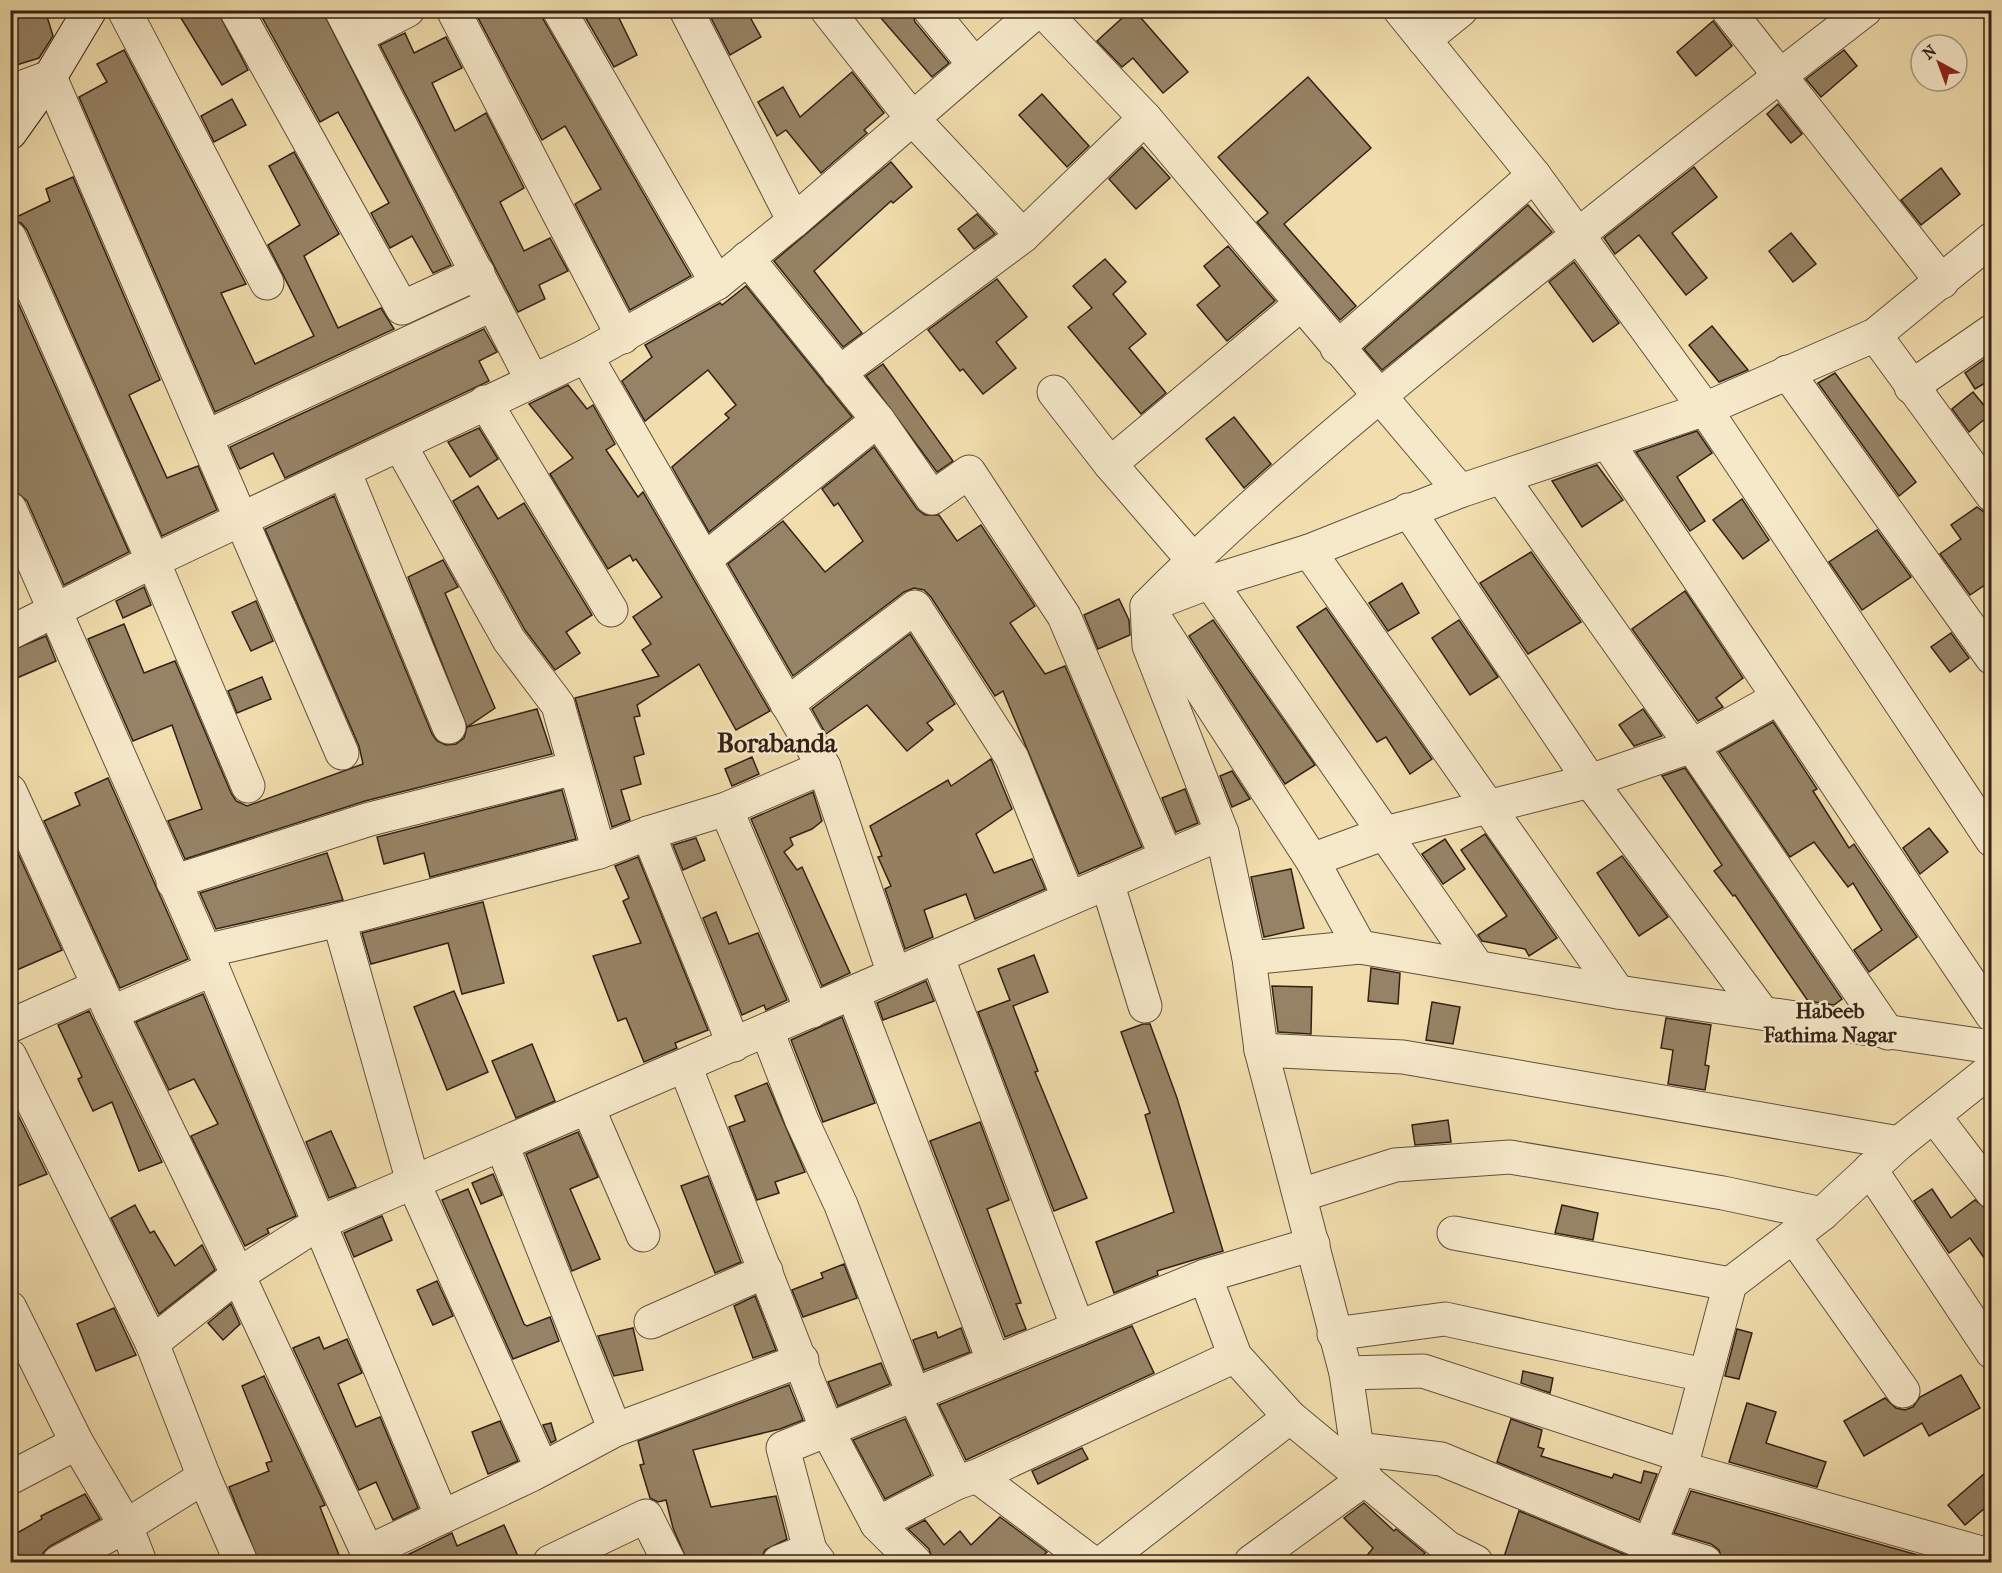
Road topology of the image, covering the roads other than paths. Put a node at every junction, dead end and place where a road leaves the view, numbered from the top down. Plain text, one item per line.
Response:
1 (90, 10) edge
2 (124, 10) edge
3 (236, 10) edge
4 (408, 10) edge
5 (453, 10) edge
6 (560, 10) edge
7 (686, 10) edge
8 (827, 10) edge
9 (930, 10) edge
10 (1040, 10) edge
11 (1400, 10) edge
12 (1461, 10) edge
13 (1728, 10) edge
14 (1865, 10) edge
15 (349, 24) edge
16 (1424, 40) junction
17 (975, 64) junction
18 (50, 77) junction
19 (1779, 77) junction
20 (10, 92) edge
21 (912, 118) junction
22 (1145, 118) junction
23 (10, 133) edge
24 (1534, 175) junction
25 (794, 221) junction
26 (1578, 233) junction
27 (1023, 236) junction
28 (10, 238) edge
29 (1992, 239) edge
30 (747, 258) junction
31 (478, 273) junction
32 (1942, 282) junction
33 (267, 283) dead end
34 (717, 283) junction
35 (493, 304) junction
36 (1301, 304) junction
37 (1992, 331) edge
38 (1875, 335) junction
39 (624, 337) junction
40 (1337, 348) junction
41 (586, 356) junction
42 (1787, 372) junction
43 (839, 373) junction
44 (532, 380) junction
45 (1911, 387) junction
46 (1054, 392) dead end
47 (1378, 397) junction
48 (485, 402) junction
49 (1705, 410) junction
50 (878, 420) junction
51 (206, 437) junction
52 (1607, 442) junction
53 (400, 445) junction
54 (1110, 464) junction
55 (344, 471) junction
56 (1502, 478) junction
57 (1460, 491) junction
58 (1992, 495) edge
59 (10, 509) edge
60 (1408, 510) junction
61 (242, 519) junction
62 (1309, 551) junction
63 (704, 560) junction
64 (153, 561) junction
65 (1202, 571) junction
66 (1147, 606) junction
67 (56, 610) junction
68 (611, 610) dead end
69 (10, 633) edge
70 (1992, 658) edge
71 (1778, 698) junction
72 (787, 704) junction
73 (449, 727) dead end
74 (1692, 746) junction
75 (342, 753) dead end
76 (824, 767) junction
77 (575, 768) junction
78 (1590, 781) junction
79 (248, 786) dead end
80 (10, 792) edge
81 (1488, 806) junction
82 (726, 809) junction
83 (648, 833) junction
84 (1222, 833) junction
85 (1385, 834) junction
86 (1992, 840) edge
87 (600, 852) junction
88 (1166, 856) junction
89 (1312, 860) junction
90 (173, 882) junction
91 (1107, 882) junction
92 (1068, 897) junction
93 (339, 920) junction
94 (1360, 947) junction
95 (937, 956) junction
96 (1249, 958) junction
97 (209, 960) junction
98 (1476, 965) junction
99 (894, 974) junction
100 (1618, 992) junction
101 (853, 993) junction
102 (105, 1000) junction
103 (1145, 1006) dead end
104 (812, 1011) junction
105 (1761, 1011) junction
106 (1992, 1015) edge
107 (10, 1026) edge
108 (767, 1031) junction
109 (1888, 1033) junction
110 (734, 1045) junction
111 (1992, 1047) edge
112 (1261, 1050) junction
113 (10, 1056) edge
114 (685, 1066) junction
115 (1992, 1069) edge
116 (588, 1108) junction
117 (1934, 1116) junction
118 (1899, 1143) junction
119 (502, 1145) junction
120 (1870, 1170) junction
121 (413, 1182) junction
122 (1992, 1192) edge
123 (1301, 1195) junction
124 (1822, 1214) junction
125 (319, 1223) junction
126 (1454, 1233) dead end
127 (643, 1235) dead end
128 (1794, 1237) junction
129 (1313, 1244) junction
130 (766, 1271) junction
131 (238, 1275) junction
132 (1205, 1276) junction
133 (1730, 1284) junction
134 (10, 1308) edge
135 (651, 1322) dead end
136 (1078, 1328) junction
137 (1334, 1334) junction
138 (153, 1343) junction
139 (1992, 1352) edge
140 (1235, 1356) junction
141 (802, 1360) junction
142 (994, 1362) junction
143 (1346, 1373) junction
144 (1704, 1375) junction
145 (1903, 1390) dead end
146 (914, 1395) junction
147 (1290, 1417) junction
148 (615, 1430) junction
149 (827, 1430) junction
150 (76, 1443) junction
151 (1682, 1462) junction
152 (1358, 1465) junction
153 (542, 1469) junction
154 (204, 1477) junction
155 (10, 1478) edge
156 (966, 1479) junction
157 (442, 1517) junction
158 (877, 1524) junction
159 (126, 1526) junction
160 (1646, 1554) edge
161 (815, 1556) edge
162 (1992, 1556) edge
163 (370, 1557) edge
164 (1454, 1558) edge
165 (59, 1563) edge
166 (140, 1563) edge
167 (241, 1563) edge
168 (550, 1563) edge
169 (669, 1563) edge
170 (779, 1563) edge
171 (915, 1563) edge
172 (1091, 1563) edge
173 (1103, 1563) edge
174 (1251, 1563) edge
175 (1705, 1563) edge

1 - 18 street
2 - 33 street
3 - 31 street
4 - 15 street
5 - 39 street
6 - 34 street
7 - 25 street
8 - 21 street
9 - 17 street
10 - 17 street
10 - 22 street
11 - 16 street
12 - 16 street
13 - 19 street
14 - 19 street
15 - 31 street
16 - 24 street
17 - 21 street
18 - 20 street
18 - 23 street
18 - 51 street
19 - 26 street
19 - 32 street
21 - 25 street
21 - 27 street
22 - 27 street
22 - 36 street
24 - 26 street
24 - 40 street
25 - 30 street
26 - 47 street
26 - 49 street
27 - 43 street
28 - 64 street
29 - 32 street
30 - 34 street
30 - 43 street
31 - 35 street
32 - 38 street
34 - 39 street
35 - 44 street
35 - 51 street
36 - 40 street
36 - 54 street
37 - 45 street
38 - 42 street
38 - 45 street
39 - 41 street
40 - 47 street
41 - 44 street
41 - 63 street
42 - 49 street
42 - 70 street
43 - 50 street
44 - 48 street
45 - 58 street
46 - 54 street
47 - 57 street
47 - 65 street
48 - 53 street
48 - 68 street
49 - 52 street
49 - 86 street
50 - 63 street
50 - 88 street
51 - 61 street
52 - 56 street
52 - 71 street
53 - 55 street
53 - 77 street
54 - 65 street
55 - 61 street
55 - 73 street
56 - 57 street
56 - 74 street
57 - 60 street
59 - 67 street
60 - 62 street
60 - 78 street
61 - 64 street
61 - 75 street
62 - 65 street
62 - 81 street
63 - 72 street
64 - 67 street
64 - 79 street
65 - 66 street
65 - 85 street
66 - 84 street
66 - 89 street
67 - 69 street
67 - 90 street
71 - 74 street
71 - 106 street
72 - 76 street
72 - 92 street
74 - 78 street
74 - 109 street
76 - 82 street
76 - 99 street
77 - 87 street
77 - 90 street
78 - 81 street
78 - 105 street
80 - 102 street
81 - 85 street
81 - 100 street
82 - 83 street
82 - 104 street
83 - 87 street
83 - 110 street
84 - 88 street
84 - 96 street
85 - 89 street
85 - 98 street
87 - 93 street
88 - 91 street
89 - 94 street
90 - 97 street
91 - 92 street
91 - 103 street
92 - 95 street
93 - 97 street
93 - 121 street
94 - 96 street
94 - 98 street
95 - 99 street
95 - 136 street
96 - 112 street
97 - 102 street
97 - 125 street
98 - 100 street
99 - 101 street
100 - 105 street
101 - 104 street
101 - 142 street
102 - 107 street
102 - 131 street
104 - 108 street
105 - 109 street
108 - 110 street
108 - 146 street
109 - 111 street
110 - 114 street
112 - 118 street
112 - 123 street
113 - 138 street
114 - 116 street
114 - 130 street
115 - 117 street
116 - 119 street
116 - 127 street
117 - 118 street
117 - 122 street
118 - 120 street
119 - 121 street
119 - 148 street
120 - 124 street
120 - 139 street
121 - 125 street
121 - 153 street
123 - 124 street
123 - 129 street
124 - 128 street
125 - 131 street
125 - 157 street
126 - 133 street
128 - 133 street
128 - 145 street
129 - 132 street
129 - 137 street
130 - 135 street
130 - 141 street
131 - 138 street
131 - 163 street
132 - 136 street
132 - 140 street
133 - 144 street
134 - 150 street
136 - 142 street
137 - 143 street
137 - 144 street
138 - 154 street
140 - 147 street
140 - 156 street
141 - 148 street
141 - 149 street
142 - 146 street
143 - 151 street
143 - 152 street
144 - 151 street
146 - 149 street
146 - 156 street
147 - 152 street
147 - 173 street
148 - 153 street
149 - 158 street
149 - 161 street
150 - 155 street
150 - 159 street
151 - 160 street
151 - 162 street
152 - 160 street
152 - 164 street
152 - 174 street
153 - 157 street
154 - 159 street
154 - 167 street
156 - 158 street
156 - 172 street
157 - 163 street
158 - 171 street
159 - 165 street
159 - 166 street
160 - 175 street
161 - 170 street
168 - 169 street

